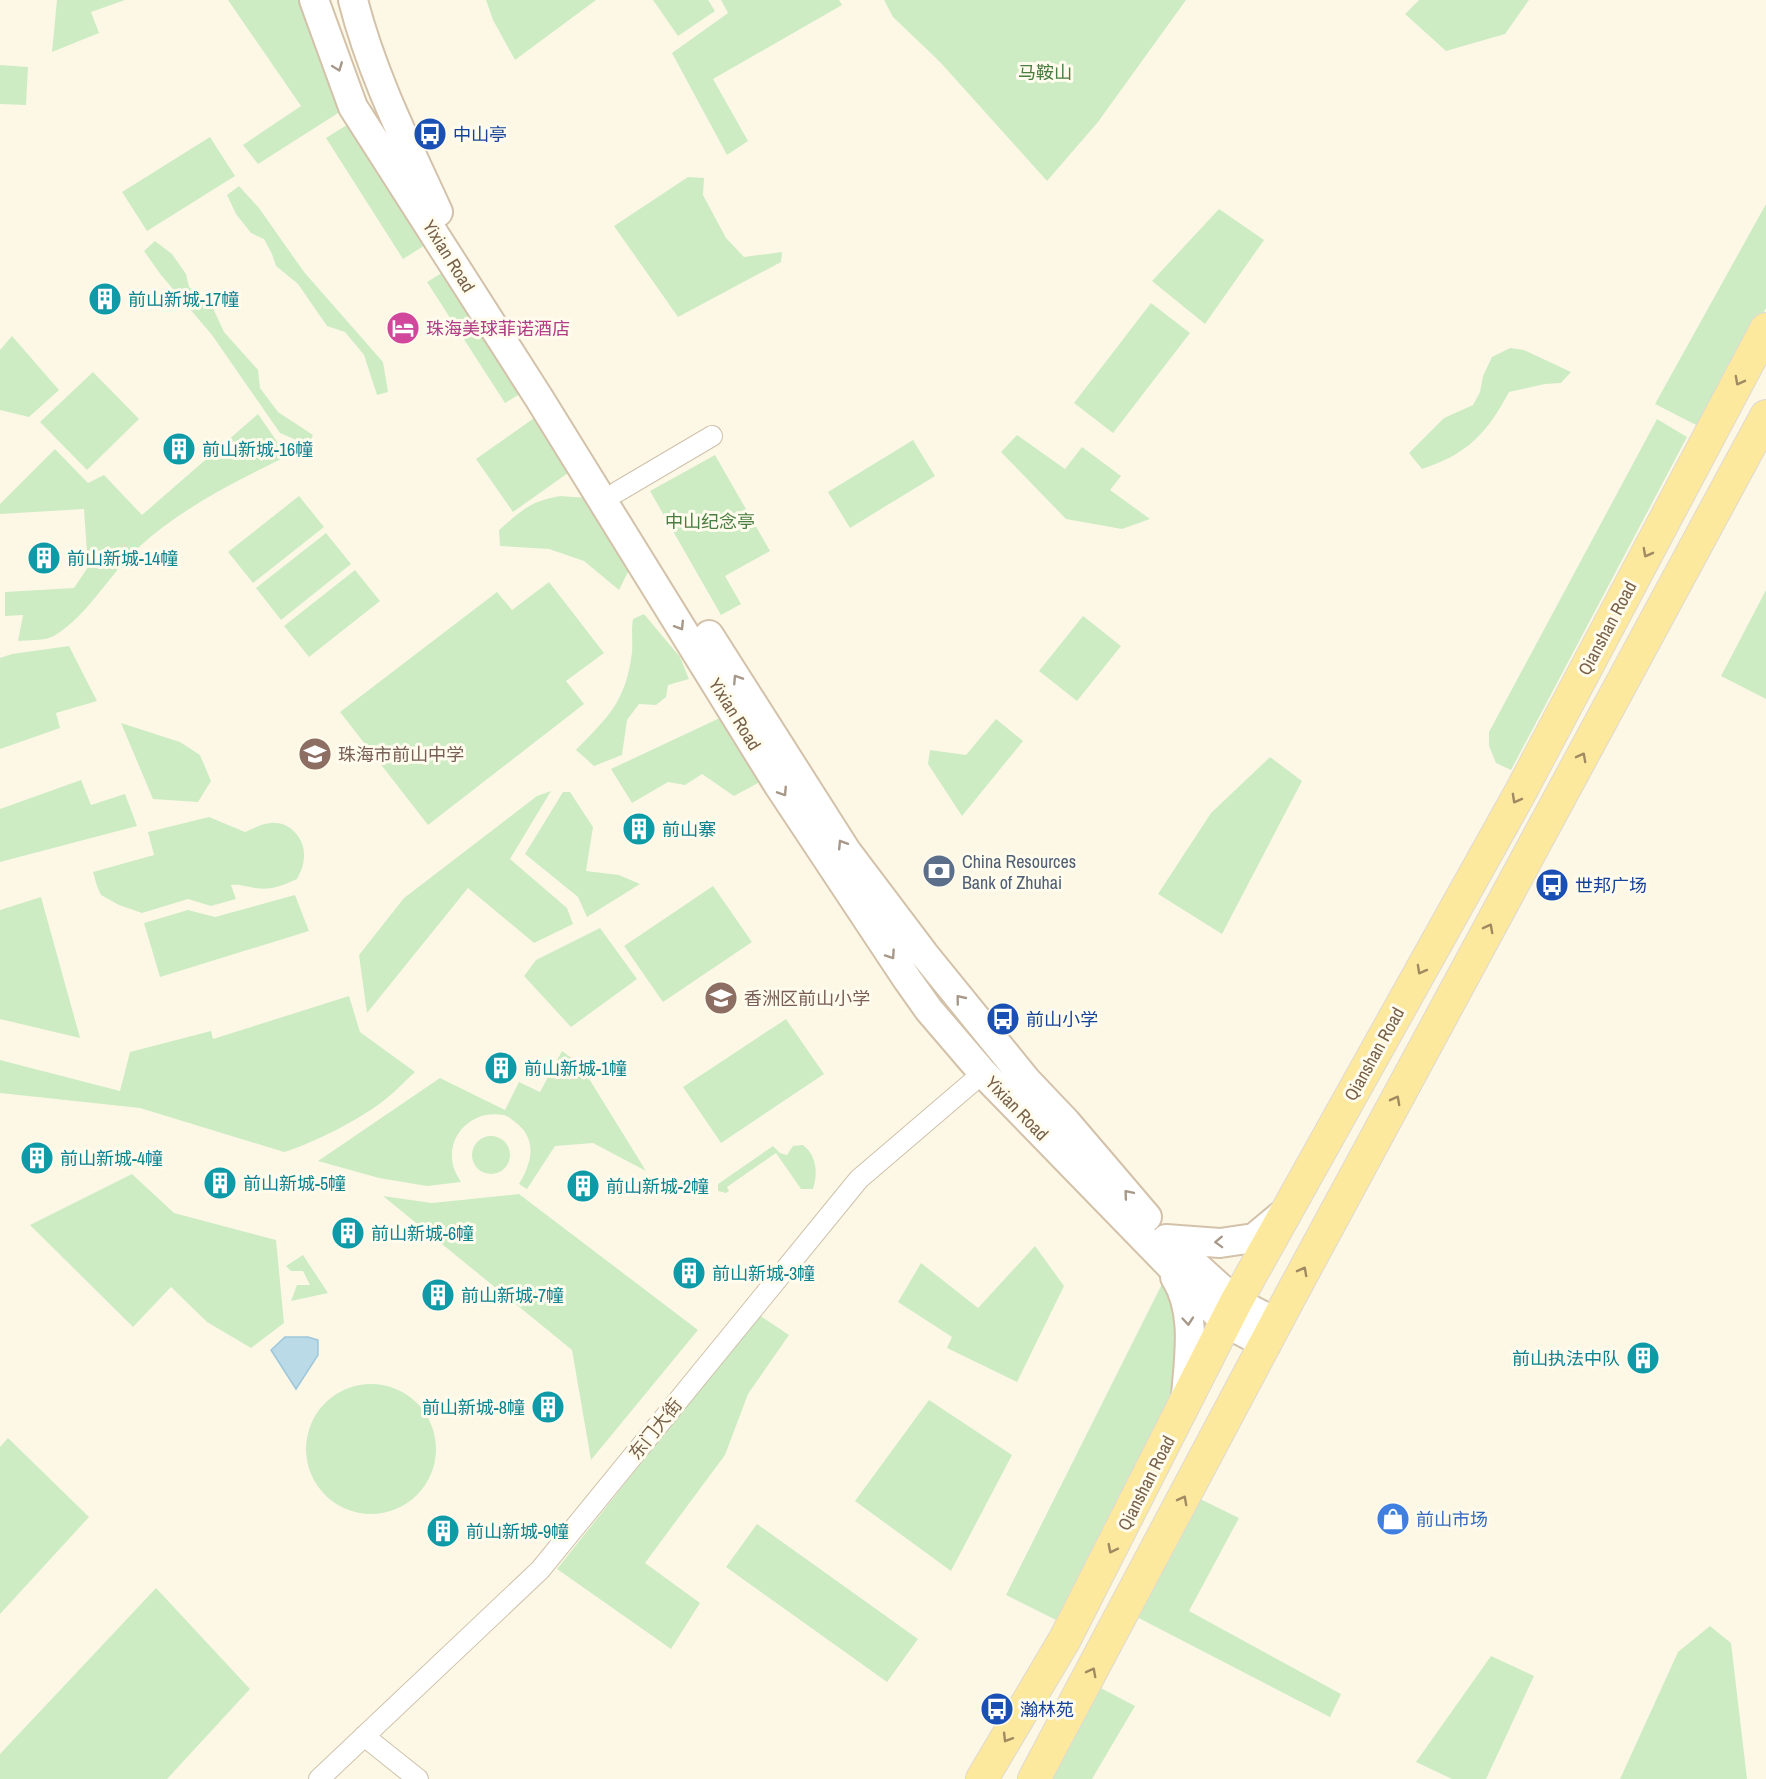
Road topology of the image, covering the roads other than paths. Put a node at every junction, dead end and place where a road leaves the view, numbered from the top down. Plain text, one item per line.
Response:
1 (353, 0) edge
2 (314, 4) edge
3 (1766, 329) edge
4 (1766, 416) edge
5 (712, 436) dead end
6 (617, 492) junction
7 (983, 1073) junction
8 (1288, 1210) junction
9 (1161, 1245) junction
10 (1231, 1312) junction
11 (1271, 1334) junction
12 (1186, 1404) junction
13 (364, 1736) junction
14 (319, 1779) edge
15 (418, 1779) edge
16 (982, 1779) edge
17 (1034, 1779) edge

1 - 6 main road, Yixian Road
2 -> 7 main road, Yixian Road
3 -> 8 main road, Qianshan Road
11 -> 4 main road
5 - 6 street
9 -> 6 main road, Yixian Road
7 - 9 main road, Yixian Road
7 - 13 street, 东门大街
8 -> 9 main road
8 - 10 main road, Qianshan Road
9 - 10 main road, Yixian Road
9 -> 12 main road
10 - 11 main road, Yixian Road
10 - 12 main road, Qianshan Road
17 -> 11 main road
12 -> 16 main road, Qianshan Road
13 - 14 street, 东门大街
13 - 15 street

